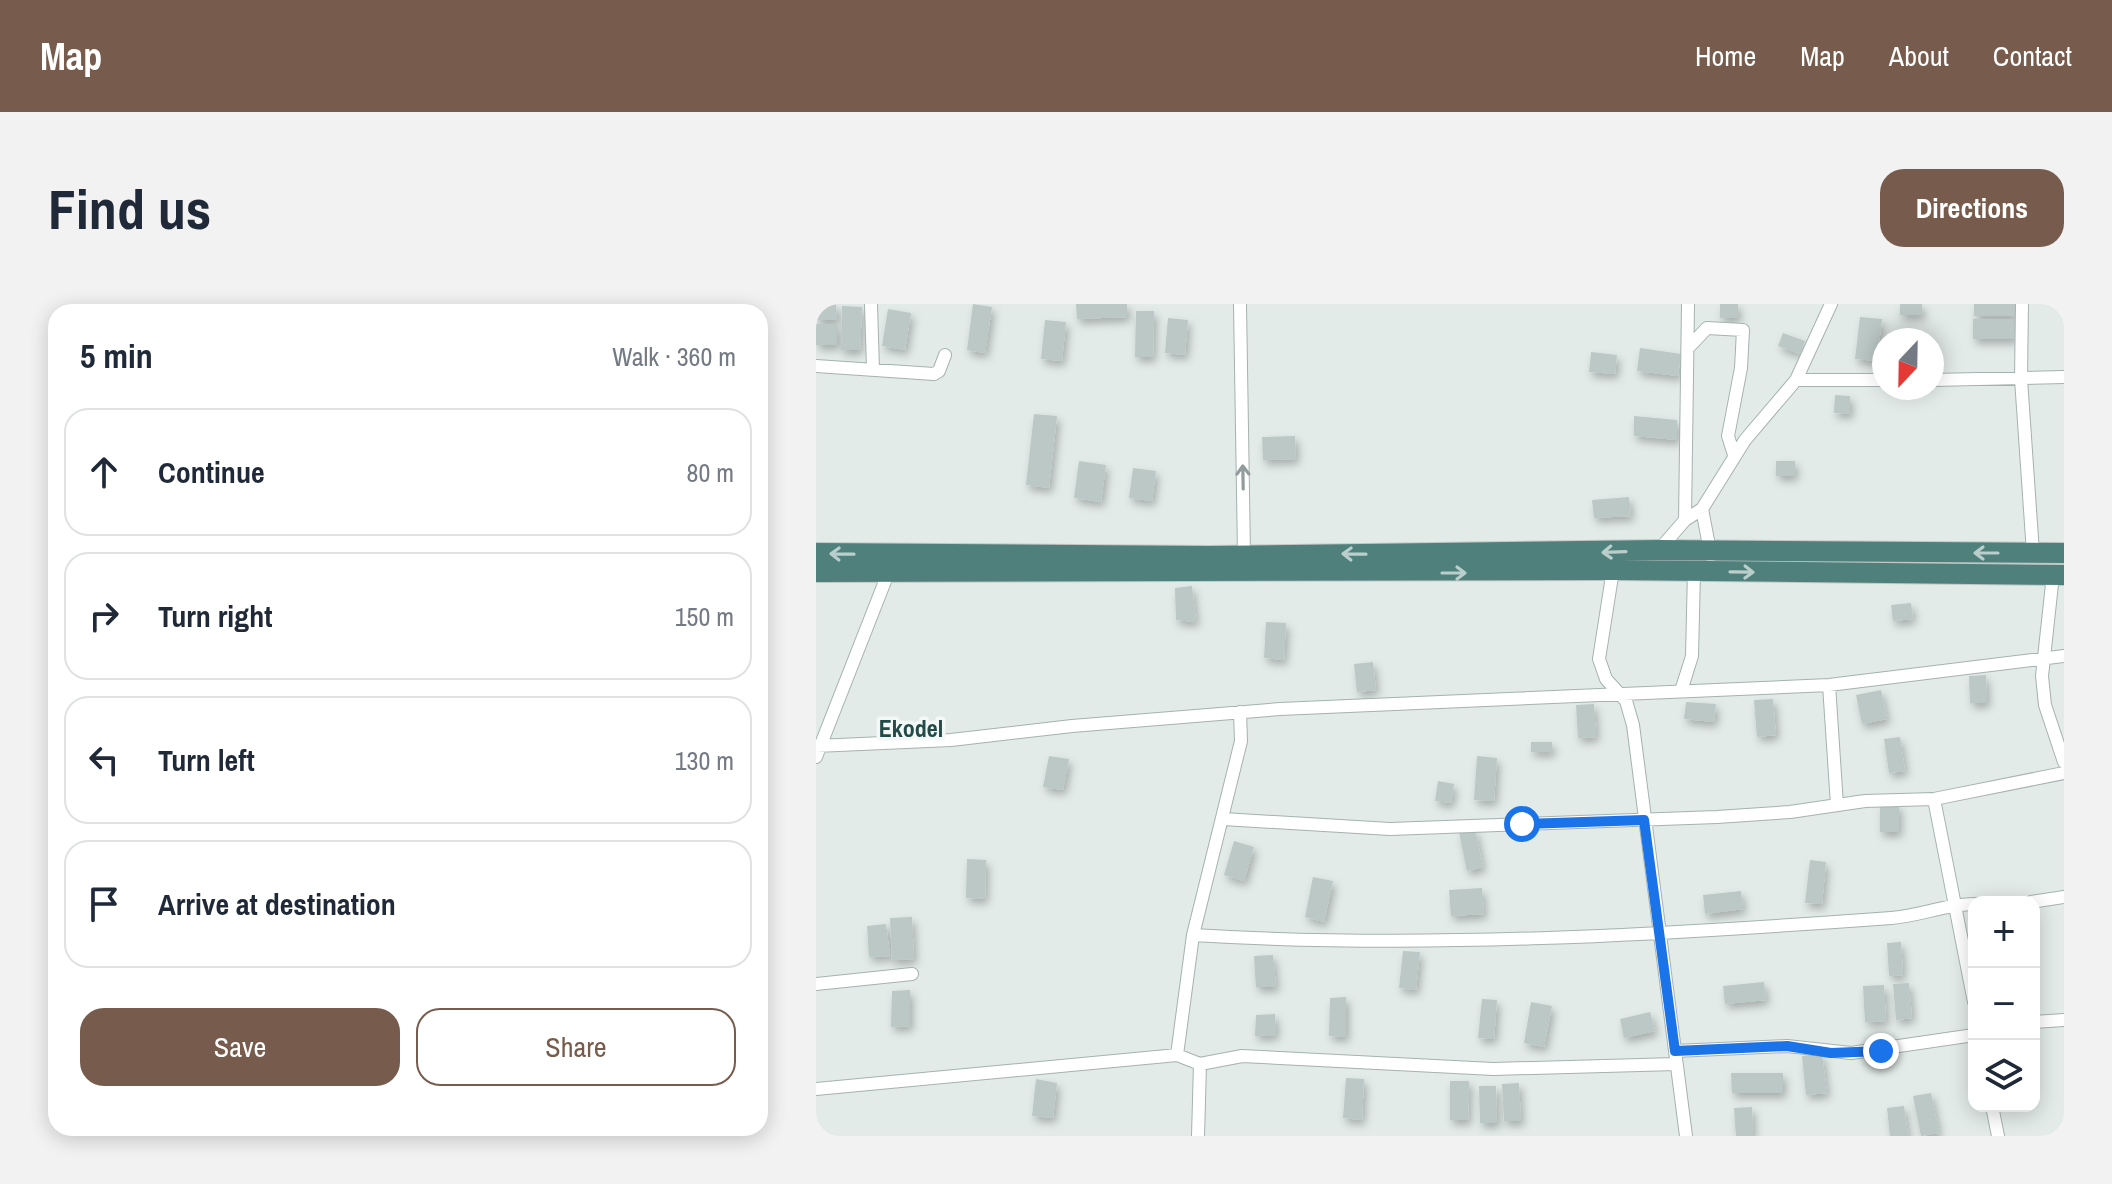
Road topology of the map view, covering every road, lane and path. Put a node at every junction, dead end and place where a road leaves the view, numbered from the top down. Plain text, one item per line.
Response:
1 (871, 304) edge
2 (1240, 304) edge
3 (1688, 304) edge
4 (1831, 304) edge
5 (2022, 304) edge
6 (1688, 348) junction
7 (945, 355) dead end
8 (816, 366) edge
9 (873, 369) junction
10 (2064, 377) edge
11 (2021, 379) junction
12 (1796, 380) junction
13 (1872, 380) edge
14 (1944, 380) edge
15 (1734, 455) junction
16 (1702, 509) junction
17 (1685, 520) junction
18 (1659, 550) junction
19 (816, 553) edge
20 (2033, 553) junction
21 (2064, 553) edge
22 (1244, 555) junction
23 (1705, 565) junction
24 (1613, 570) junction
25 (889, 571) junction
26 (816, 572) edge
27 (2058, 575) edge
28 (2064, 656) edge
29 (2043, 659) junction
30 (1829, 685) junction
31 (1681, 691) junction
32 (1621, 693) junction
33 (1240, 712) junction
34 (818, 749) edge
35 (2064, 762) edge
36 (2064, 773) edge
37 (1934, 799) junction
38 (1837, 805) junction
39 (1223, 819) junction
40 (1644, 820) junction
41 (2064, 897) edge
42 (2040, 901) edge
43 (1968, 905) edge
44 (1954, 908) junction
45 (1659, 933) junction
46 (1193, 935) junction
47 (912, 974) dead end
48 (1968, 974) edge
49 (816, 984) edge
50 (2064, 1020) edge
51 (2040, 1022) edge
52 (1968, 1036) edge
53 (1177, 1055) junction
54 (1676, 1058) junction
55 (1200, 1064) junction
56 (816, 1089) edge
57 (1993, 1112) edge
58 (1198, 1136) edge
59 (1686, 1136) edge
60 (1998, 1136) edge

1 - 9 street
22 -> 2 street
3 - 6 street
4 - 12 street
5 - 11 street
6 - 15 street
6 - 17 street
7 - 9 street
8 - 9 street
10 - 11 street
11 - 14 street
11 - 20 street
12 - 13 street
12 - 15 street
15 - 16 street
16 - 17 street
16 - 23 street
17 - 18 street
18 -> 22 highway
18 - 23 highway
22 -> 19 highway
20 - 21 highway
20 -> 23 highway
23 - 24 highway
23 -> 27 highway
23 - 31 street
25 -> 24 highway
24 - 32 street
25 - 26 highway
25 - 34 street
27 - 29 street
28 - 29 street
29 - 30 street
29 - 35 street
30 - 31 street
30 - 38 street
31 - 32 street
32 - 33 street
32 - 40 street
33 - 34 street
33 - 39 street
36 - 37 street
37 - 38 street
37 - 44 street
38 - 40 street
39 - 40 street
39 - 46 street
40 - 45 street
41 - 42 street
43 - 44 street
44 - 45 street
44 - 48 street
45 - 46 street
45 - 54 street
46 - 53 street
47 - 49 street
50 - 51 street
52 - 54 street
53 - 55 street
53 - 56 street
54 - 55 street
54 - 59 street
55 - 58 street
57 - 60 street

